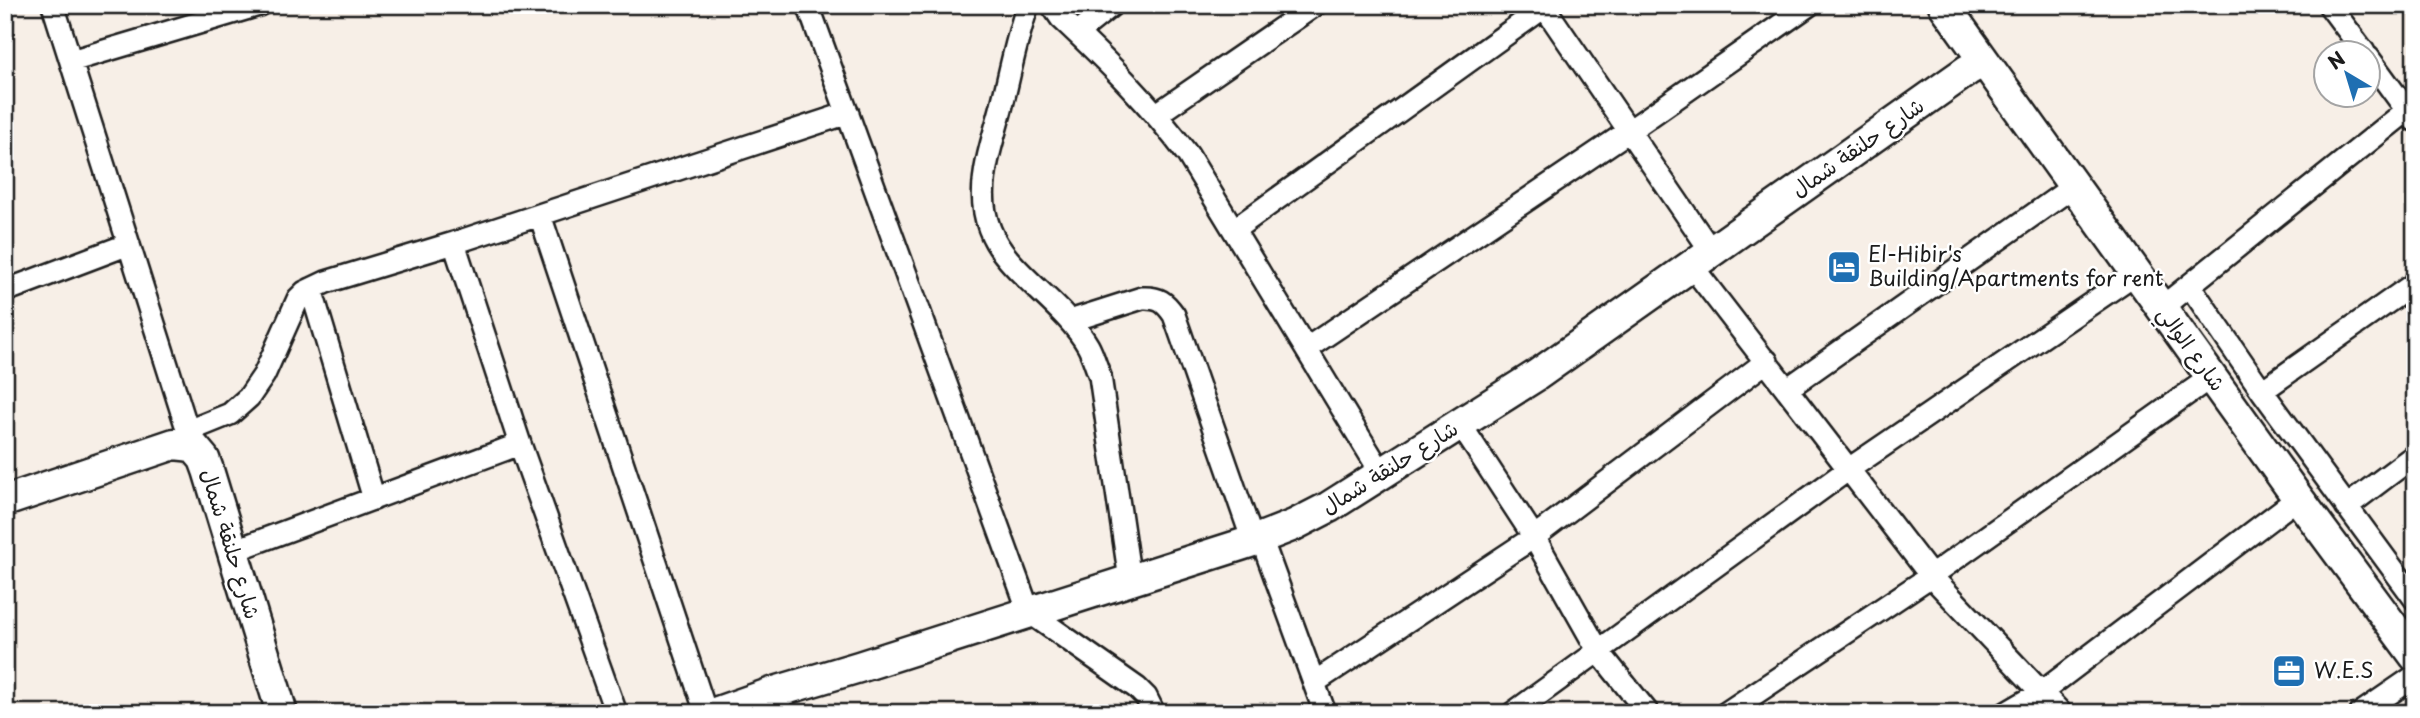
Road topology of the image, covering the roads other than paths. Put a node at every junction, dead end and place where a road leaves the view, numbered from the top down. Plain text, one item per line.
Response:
1 (53, 5) edge
2 (259, 5) edge
3 (808, 5) edge
4 (1028, 5) edge
5 (1052, 5) edge
6 (1112, 5) edge
7 (1315, 5) edge
8 (1809, 5) edge
9 (1944, 5) edge
10 (2329, 5) edge
11 (1545, 6) edge
12 (1077, 33) junction
13 (2354, 38) edge
14 (71, 61) junction
15 (1984, 61) junction
16 (2382, 74) edge
17 (2412, 112) edge
18 (848, 113) junction
19 (1157, 114) junction
20 (1629, 131) junction
21 (2074, 186) junction
22 (540, 215) junction
23 (1235, 229) junction
24 (454, 243) junction
25 (129, 244) junction
26 (1701, 258) junction
27 (2136, 273) junction
28 (2415, 283) edge
29 (311, 289) junction
30 (5, 291) edge
31 (2175, 299) junction
32 (1070, 321) junction
33 (1306, 349) junction
34 (1767, 361) junction
35 (2211, 377) junction
36 (1787, 389) junction
37 (2262, 391) junction
38 (1460, 424) junction
39 (190, 438) junction
40 (520, 444) junction
41 (2415, 455) edge
42 (1849, 469) junction
43 (1382, 474) junction
44 (2298, 498) junction
45 (374, 499) junction
46 (5, 501) edge
47 (2346, 507) junction
48 (1534, 537) junction
49 (1257, 540) junction
50 (233, 551) junction
51 (1931, 576) junction
52 (1130, 580) junction
53 (2415, 599) edge
54 (1029, 612) junction
55 (1599, 652) junction
56 (2415, 656) edge
57 (2415, 676) edge
58 (1315, 682) junction
59 (2042, 692) junction
60 (778, 702) edge
61 (282, 713) edge
62 (616, 713) edge
63 (706, 713) edge
64 (715, 713) edge
65 (1154, 713) edge
66 (1325, 713) edge
67 (1513, 713) edge
68 (1648, 713) edge
69 (1726, 713) edge
70 (2006, 713) edge
71 (2060, 713) edge
72 (2361, 713) edge

1 - 14 street
2 - 14 street
3 - 18 street
4 - 32 street
5 - 12 street
6 - 12 street
7 - 19 street
8 - 20 street
9 - 15 street, شارع الوالي
10 - 13 street
11 - 20 street
11 - 23 street
12 - 19 street
14 - 25 street
15 - 21 street, شارع الوالي
15 - 26 street, شارع حلنقة شمال
16 - 17 street
17 - 31 street
18 - 22 street
18 - 54 street
19 - 23 street
20 - 26 street
20 - 33 street
21 - 27 street, شارع الوالي
21 - 36 street
22 - 24 street
22 - 63 street
23 - 33 street
24 - 29 street
24 - 40 street
25 - 30 street
25 - 39 street
26 - 34 street
26 - 38 street, شارع حلنقة شمال
27 - 31 street, شارع الوالي
27 - 42 street
28 - 37 street
29 - 39 street
29 - 45 street
31 - 35 street, شارع الوالي
31 - 37 street
32 - 49 street
32 - 52 street
33 - 43 street
34 - 36 street
34 - 48 street
35 - 44 street, شارع الوالي
35 - 51 street
36 - 42 street
37 - 47 street
38 - 43 street, شارع حلنقة شمال
38 - 48 street
39 - 46 street, شارع حلنقة شمال
39 - 50 street, شارع حلنقة شمال
40 - 45 street
40 - 62 street
41 - 47 street
42 - 51 street
42 - 55 street
43 - 49 street, شارع حلنقة شمال
44 - 56 street, شارع الوالي
44 - 59 street
45 - 50 street
47 - 53 street
48 - 55 street
48 - 58 street
49 - 52 street, شارع حلنقة شمال
49 - 58 street
50 - 61 street, شارع حلنقة شمال
51 - 59 street
51 - 69 street
52 - 54 street, شارع حلنقة شمال
54 - 60 street, شارع حلنقة شمال
54 - 65 street
55 - 67 street
55 - 68 street
57 - 72 street
58 - 66 street
59 - 70 street
59 - 71 street
60 - 64 street, شارع حلنقة شمال

